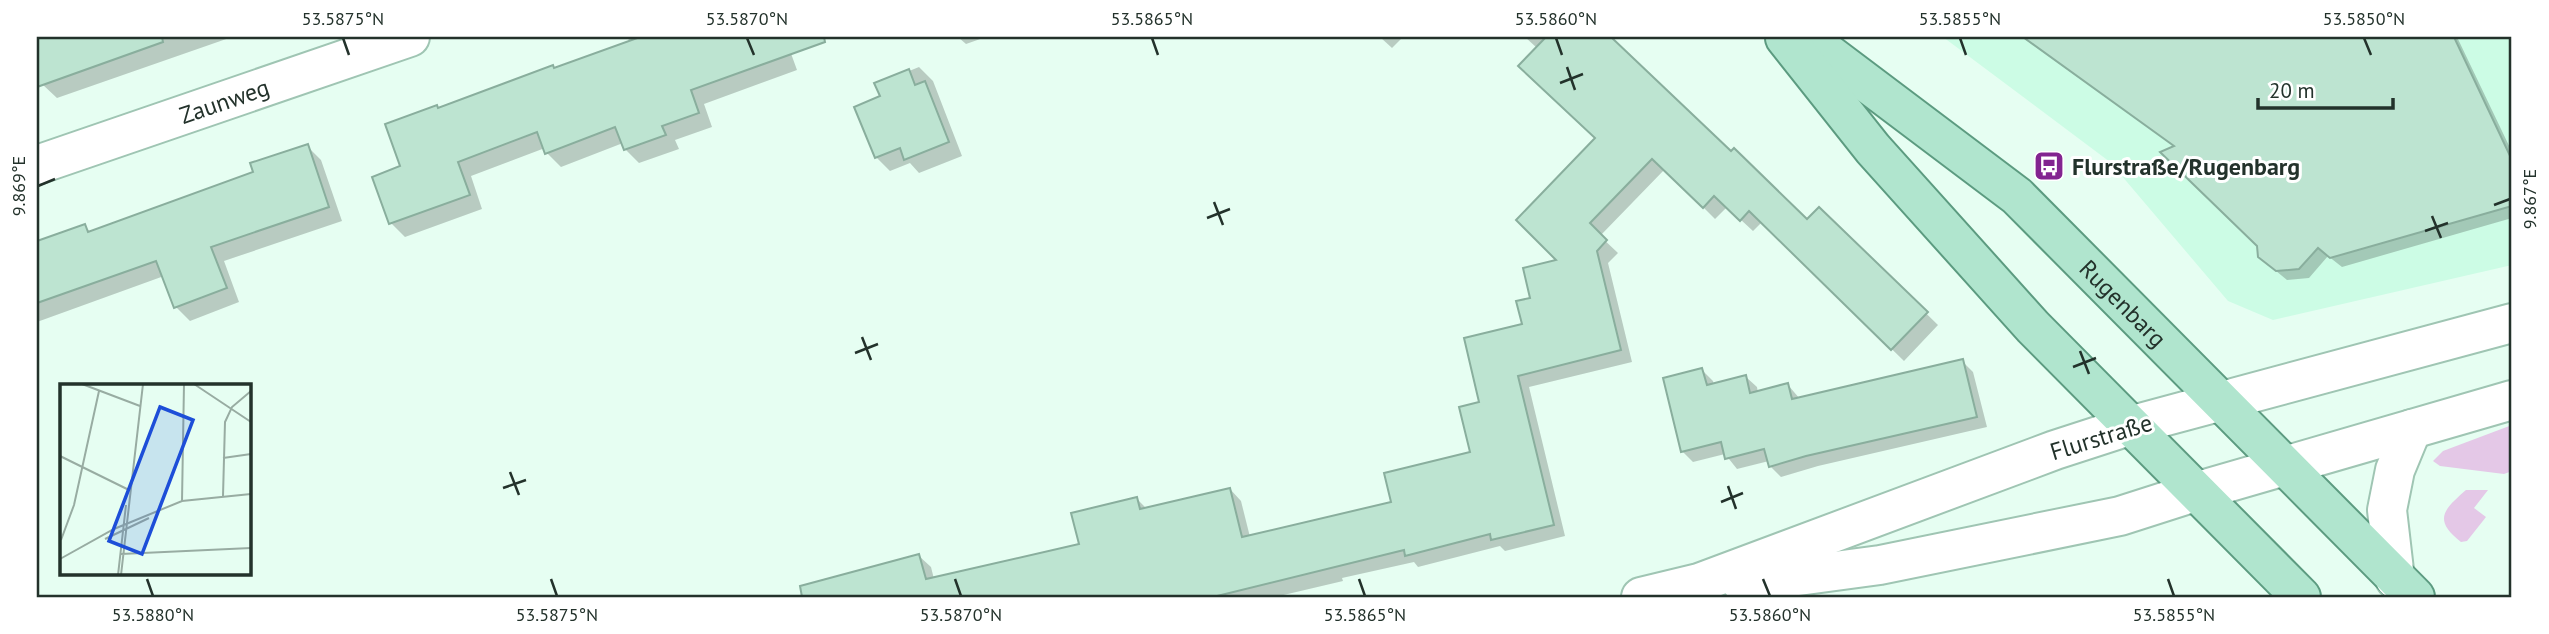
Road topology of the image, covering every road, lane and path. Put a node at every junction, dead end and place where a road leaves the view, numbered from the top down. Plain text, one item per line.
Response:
1 (410, 37) edge
2 (1784, 37) edge
3 (1806, 37) edge
4 (37, 164) edge
5 (2512, 323) edge
6 (2512, 400) edge
7 (2222, 402) junction
8 (2129, 426) junction
9 (2412, 429) junction
10 (2285, 466) junction
11 (2195, 492) junction
12 (1699, 583) junction
13 (2405, 588) edge
14 (1641, 597) edge
15 (2301, 597) edge

1 - 4 street, Zaunweg
2 - 8 main road
3 - 7 main road, Rugenbarg
5 - 7 street, Flurstraße
6 - 9 street, Flurstraße
7 - 8 street, Flurstraße
7 - 10 main road, Rugenbarg
8 - 11 main road
8 - 12 street, Flurstraße
9 - 10 street, Flurstraße
9 - 13 street
10 - 11 street, Flurstraße
10 - 13 main road, Rugenbarg
11 - 12 street, Flurstraße
11 - 15 main road
12 - 14 street, Flurstraße

